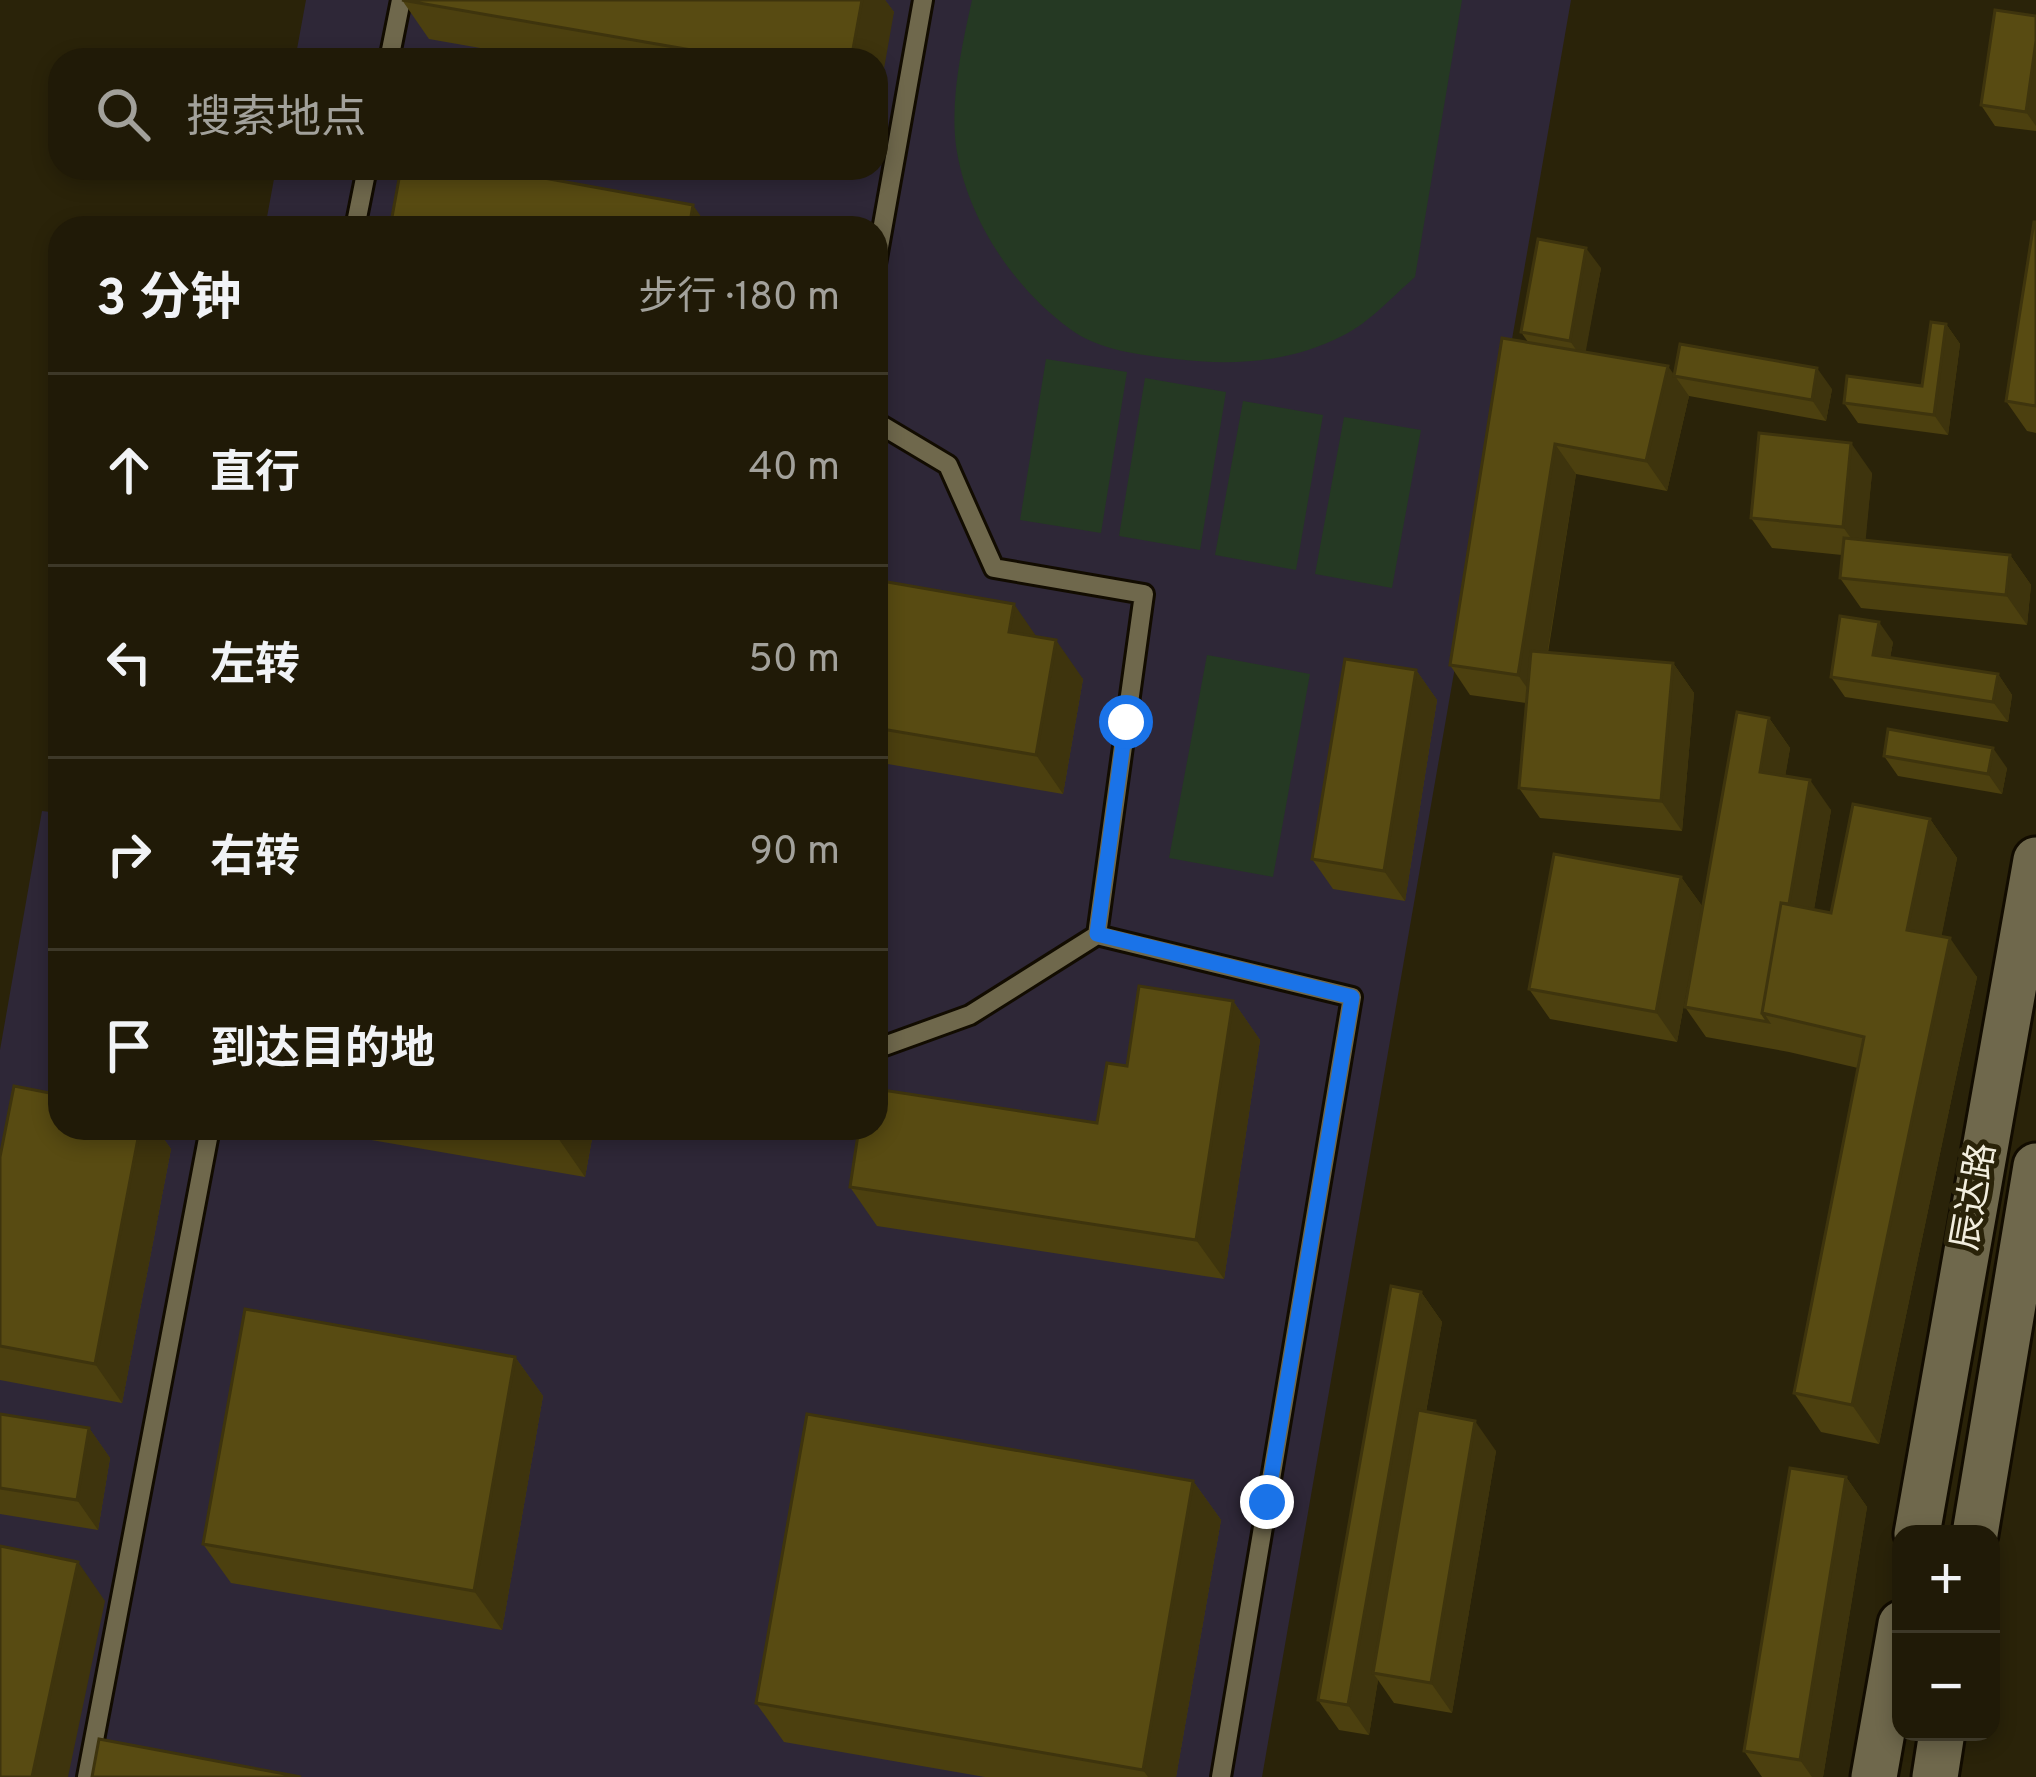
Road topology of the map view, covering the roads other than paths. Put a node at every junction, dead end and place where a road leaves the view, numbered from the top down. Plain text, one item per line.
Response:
1 (400, 0) edge
2 (922, 0) edge
3 (391, 48) edge
4 (365, 180) edge
5 (357, 216) edge
6 (884, 216) edge
7 (888, 429) edge
8 (2036, 860) edge
9 (1097, 934) junction
10 (888, 1044) edge
11 (208, 1140) edge
12 (2036, 1166) edge
13 (1919, 1525) edge
14 (1976, 1525) edge
15 (1899, 1633) edge
16 (1941, 1741) edge
17 (87, 1777) edge
18 (1221, 1777) edge
19 (1874, 1777) edge
20 (1935, 1777) edge

1 - 3 lane
2 - 6 lane
4 - 5 lane
7 - 9 lane
8 - 13 street, 辰达路
9 - 10 lane
9 - 18 lane
11 - 17 lane
12 - 14 street, 辰达路
15 - 19 street
16 - 20 street

